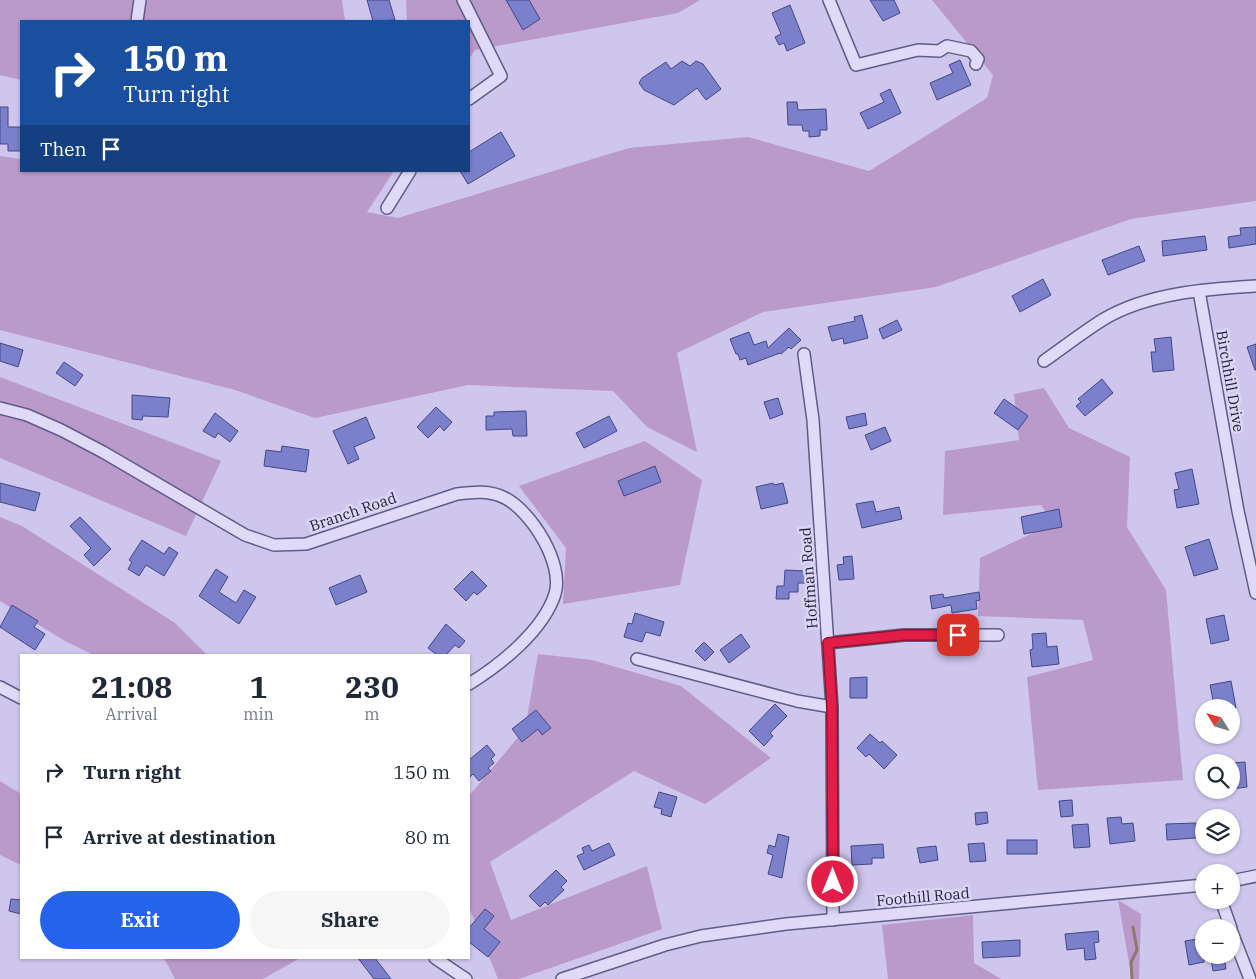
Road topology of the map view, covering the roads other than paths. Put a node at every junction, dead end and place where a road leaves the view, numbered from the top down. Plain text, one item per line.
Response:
1 (140, 0) edge
2 (463, 0) edge
3 (829, 0) edge
4 (137, 20) edge
5 (976, 64) dead end
6 (470, 98) edge
7 (409, 172) edge
8 (387, 208) dead end
9 (1256, 286) edge
10 (1199, 291) junction
11 (804, 354) dead end
12 (1044, 361) dead end
13 (0, 408) edge
14 (1256, 593) edge
15 (998, 635) dead end
16 (828, 643) junction
17 (637, 659) dead end
18 (470, 683) edge
19 (0, 687) edge
20 (20, 697) edge
21 (832, 707) junction
22 (1256, 876) edge
23 (1240, 879) edge
24 (1195, 886) edge
25 (833, 920) junction
26 (1240, 953) edge
27 (436, 959) edge
28 (466, 979) edge
29 (562, 979) edge
30 (1250, 979) edge

1 - 4 street
2 - 6 street
3 - 5 street
7 - 8 street
9 - 10 street
10 - 12 street
10 - 14 street, Birchhill Drive
11 - 16 street, Hoffman Road
13 - 18 street, Branch Road
15 - 16 street
16 - 21 street, Hoffman Road
17 - 21 street
19 - 20 street
21 - 25 street, Hoffman Road
22 - 23 street
24 - 25 street, Foothill Road
25 - 29 street, Foothill Road
26 - 30 street
27 - 28 street

